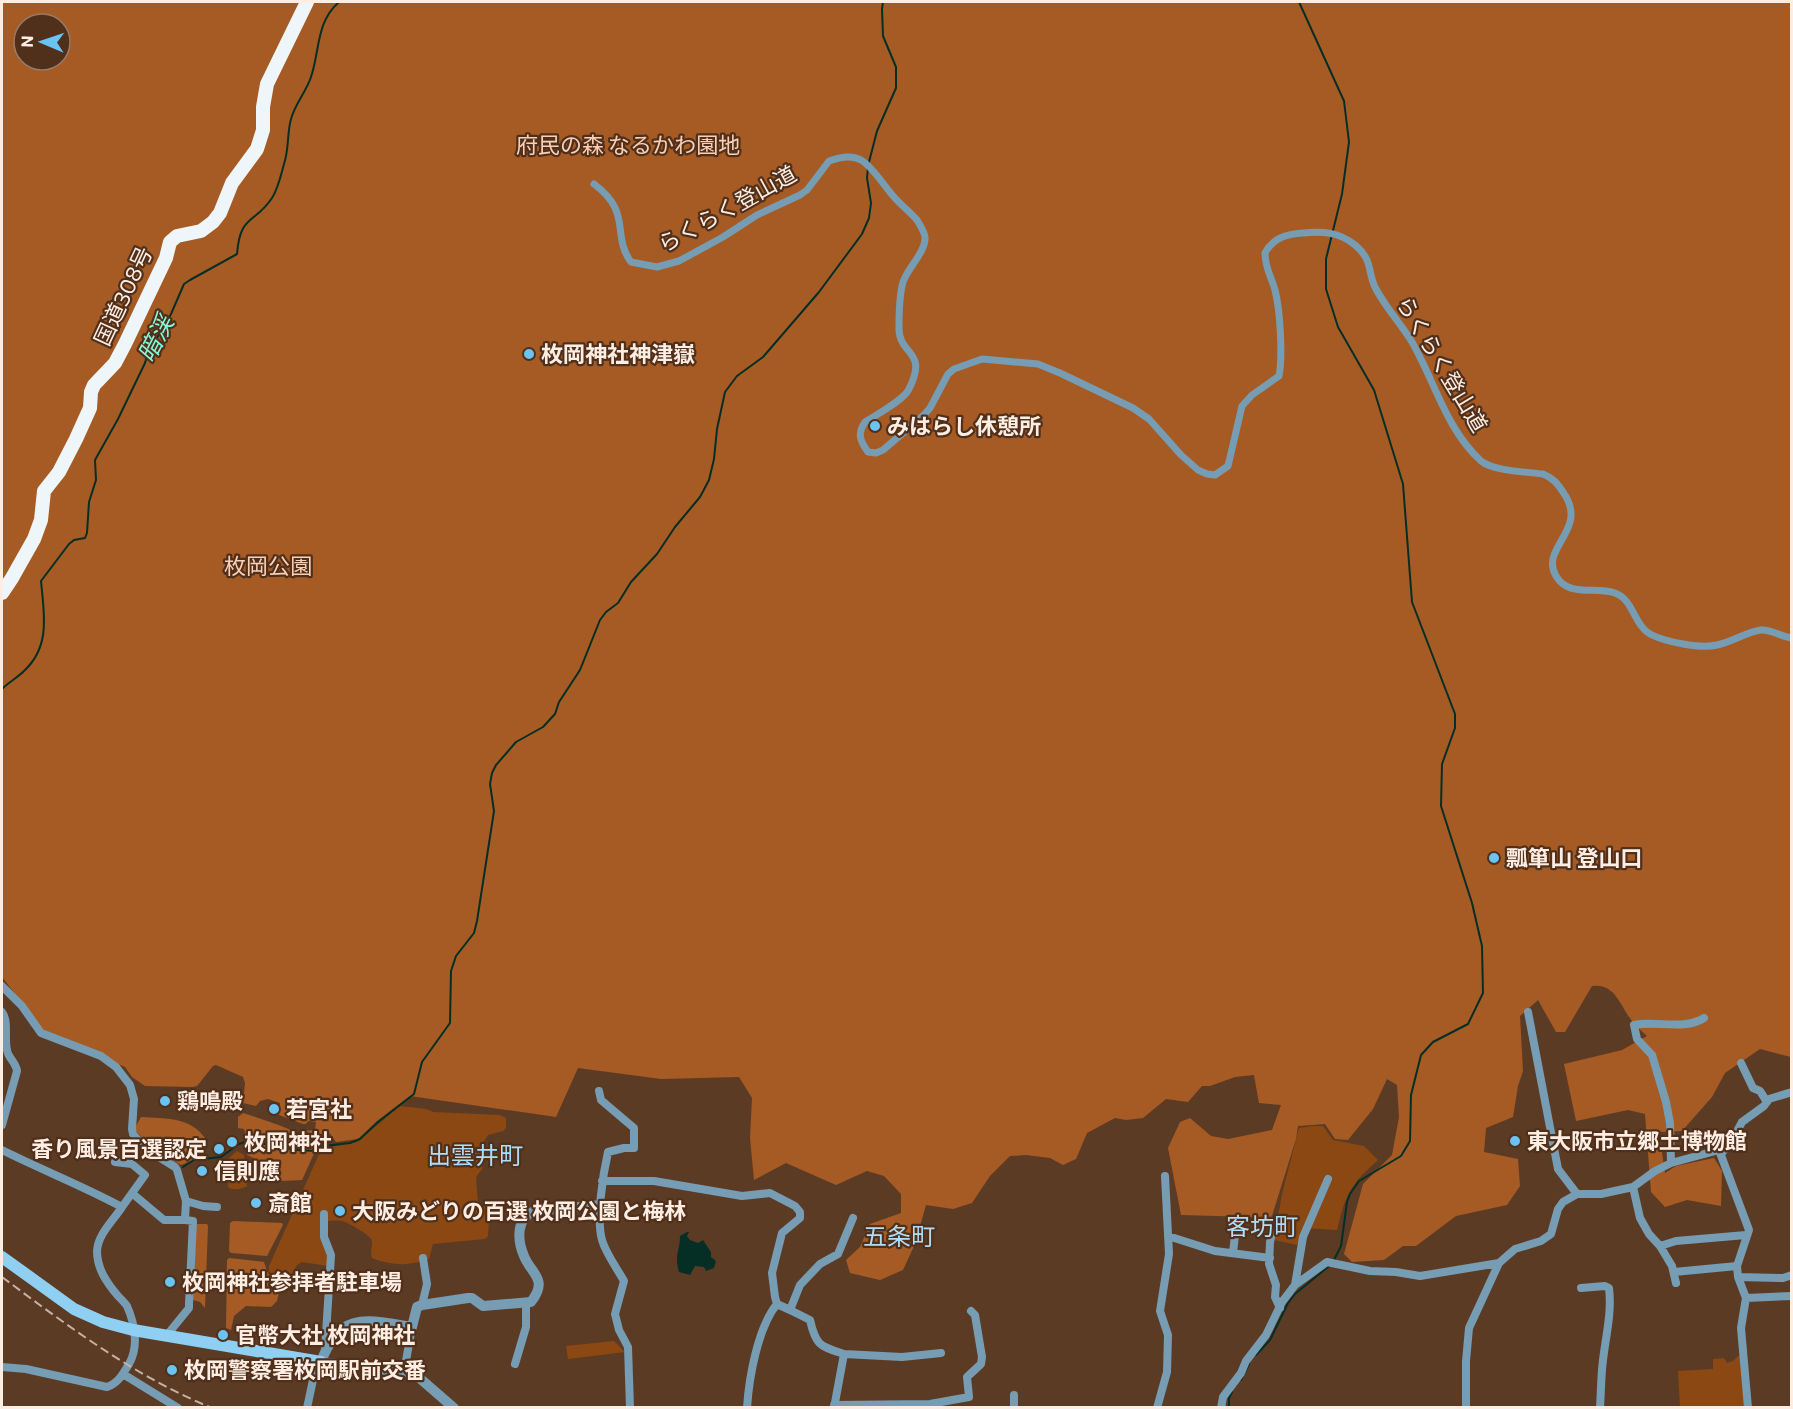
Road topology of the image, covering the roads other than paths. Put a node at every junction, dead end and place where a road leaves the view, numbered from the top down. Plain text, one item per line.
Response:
1 (308, 2) edge
2 (594, 184) dead end
3 (2, 593) edge
4 (1791, 638) edge
5 (2, 986) edge
6 (2, 1012) edge
7 (1528, 1012) dead end
8 (1704, 1018) dead end
9 (4, 1048) edge
10 (1741, 1064) dead end
11 (599, 1091) dead end
12 (1791, 1092) edge
13 (1767, 1102) junction
14 (3, 1113) edge
15 (2, 1125) edge
16 (2, 1150) edge
17 (1722, 1153) junction
18 (115, 1162) dead end
19 (1671, 1163) junction
20 (1165, 1176) dead end
21 (1328, 1179) dead end
22 (602, 1180) junction
23 (1633, 1187) junction
24 (133, 1194) junction
25 (1577, 1194) junction
26 (186, 1201) junction
27 (601, 1205) junction
28 (122, 1207) junction
29 (217, 1207) dead end
30 (324, 1214) dead end
31 (853, 1218) dead end
32 (185, 1220) junction
33 (1274, 1224) dead end
34 (1236, 1226) dead end
35 (1746, 1235) junction
36 (1168, 1236) junction
37 (1660, 1246) junction
38 (1233, 1253) junction
39 (2, 1257) edge
40 (423, 1258) dead end
41 (1270, 1258) junction
42 (1498, 1263) junction
43 (1737, 1266) junction
44 (1674, 1272) junction
45 (1791, 1275) edge
46 (1738, 1277) junction
47 (1676, 1283) dead end
48 (1294, 1286) junction
49 (1581, 1288) dead end
50 (1791, 1296) edge
51 (1746, 1298) junction
52 (526, 1303) junction
53 (777, 1304) junction
54 (422, 1305) junction
55 (1280, 1308) junction
56 (790, 1310) junction
57 (971, 1311) dead end
58 (412, 1327) junction
59 (134, 1330) junction
60 (167, 1335) junction
61 (941, 1353) dead end
62 (844, 1354) junction
63 (321, 1358) junction
64 (515, 1364) dead end
65 (2, 1367) edge
66 (404, 1372) junction
67 (123, 1374) junction
68 (1014, 1395) dead end
69 (834, 1406) edge
70 (178, 1407) edge
71 (307, 1407) edge
72 (454, 1407) edge
73 (630, 1407) edge
74 (747, 1407) edge
75 (1014, 1407) edge
76 (1157, 1407) edge
77 (1221, 1407) edge
78 (1466, 1407) edge
79 (1600, 1407) edge
80 (1748, 1407) edge

1 - 3 highway, 国道308号
2 - 4 street, らくらく登山道
5 - 26 street
6 - 9 street
7 - 25 street
8 - 19 street
9 - 14 street
10 - 13 street
11 - 22 street
12 - 13 street
13 - 17 street
14 - 15 street
16 - 28 street
17 - 19 street
17 - 35 street
18 - 24 street
19 - 23 street
20 - 36 street
21 - 48 street
22 - 27 street
22 - 53 street
23 - 25 street
23 - 37 street
24 - 28 street
24 - 32 street
25 - 42 street
26 - 29 street
26 - 32 street
27 - 52 street
27 - 73 street
28 - 59 street
30 - 63 street
31 - 56 street
32 - 60 street
33 - 41 street
34 - 38 street
35 - 37 street
35 - 43 street
36 - 38 street
36 - 76 street
37 - 44 street
38 - 41 street
39 - 59 main road
40 - 54 street
41 - 55 street
42 - 48 street
42 - 78 street
43 - 44 street
43 - 46 street
44 - 47 street
45 - 46 street
46 - 51 street
48 - 55 street
49 - 79 street
50 - 51 street
51 - 80 street
52 - 54 street
52 - 64 street
53 - 56 street
53 - 74 street
54 - 58 street
55 - 77 street
56 - 62 street
57 - 69 street
58 - 63 street
58 - 66 street
59 - 60 main road
59 - 67 street
60 - 63 main road
61 - 62 street
62 - 69 street
63 - 66 street
63 - 71 street
65 - 67 street
66 - 72 street
67 - 70 street
68 - 75 street

